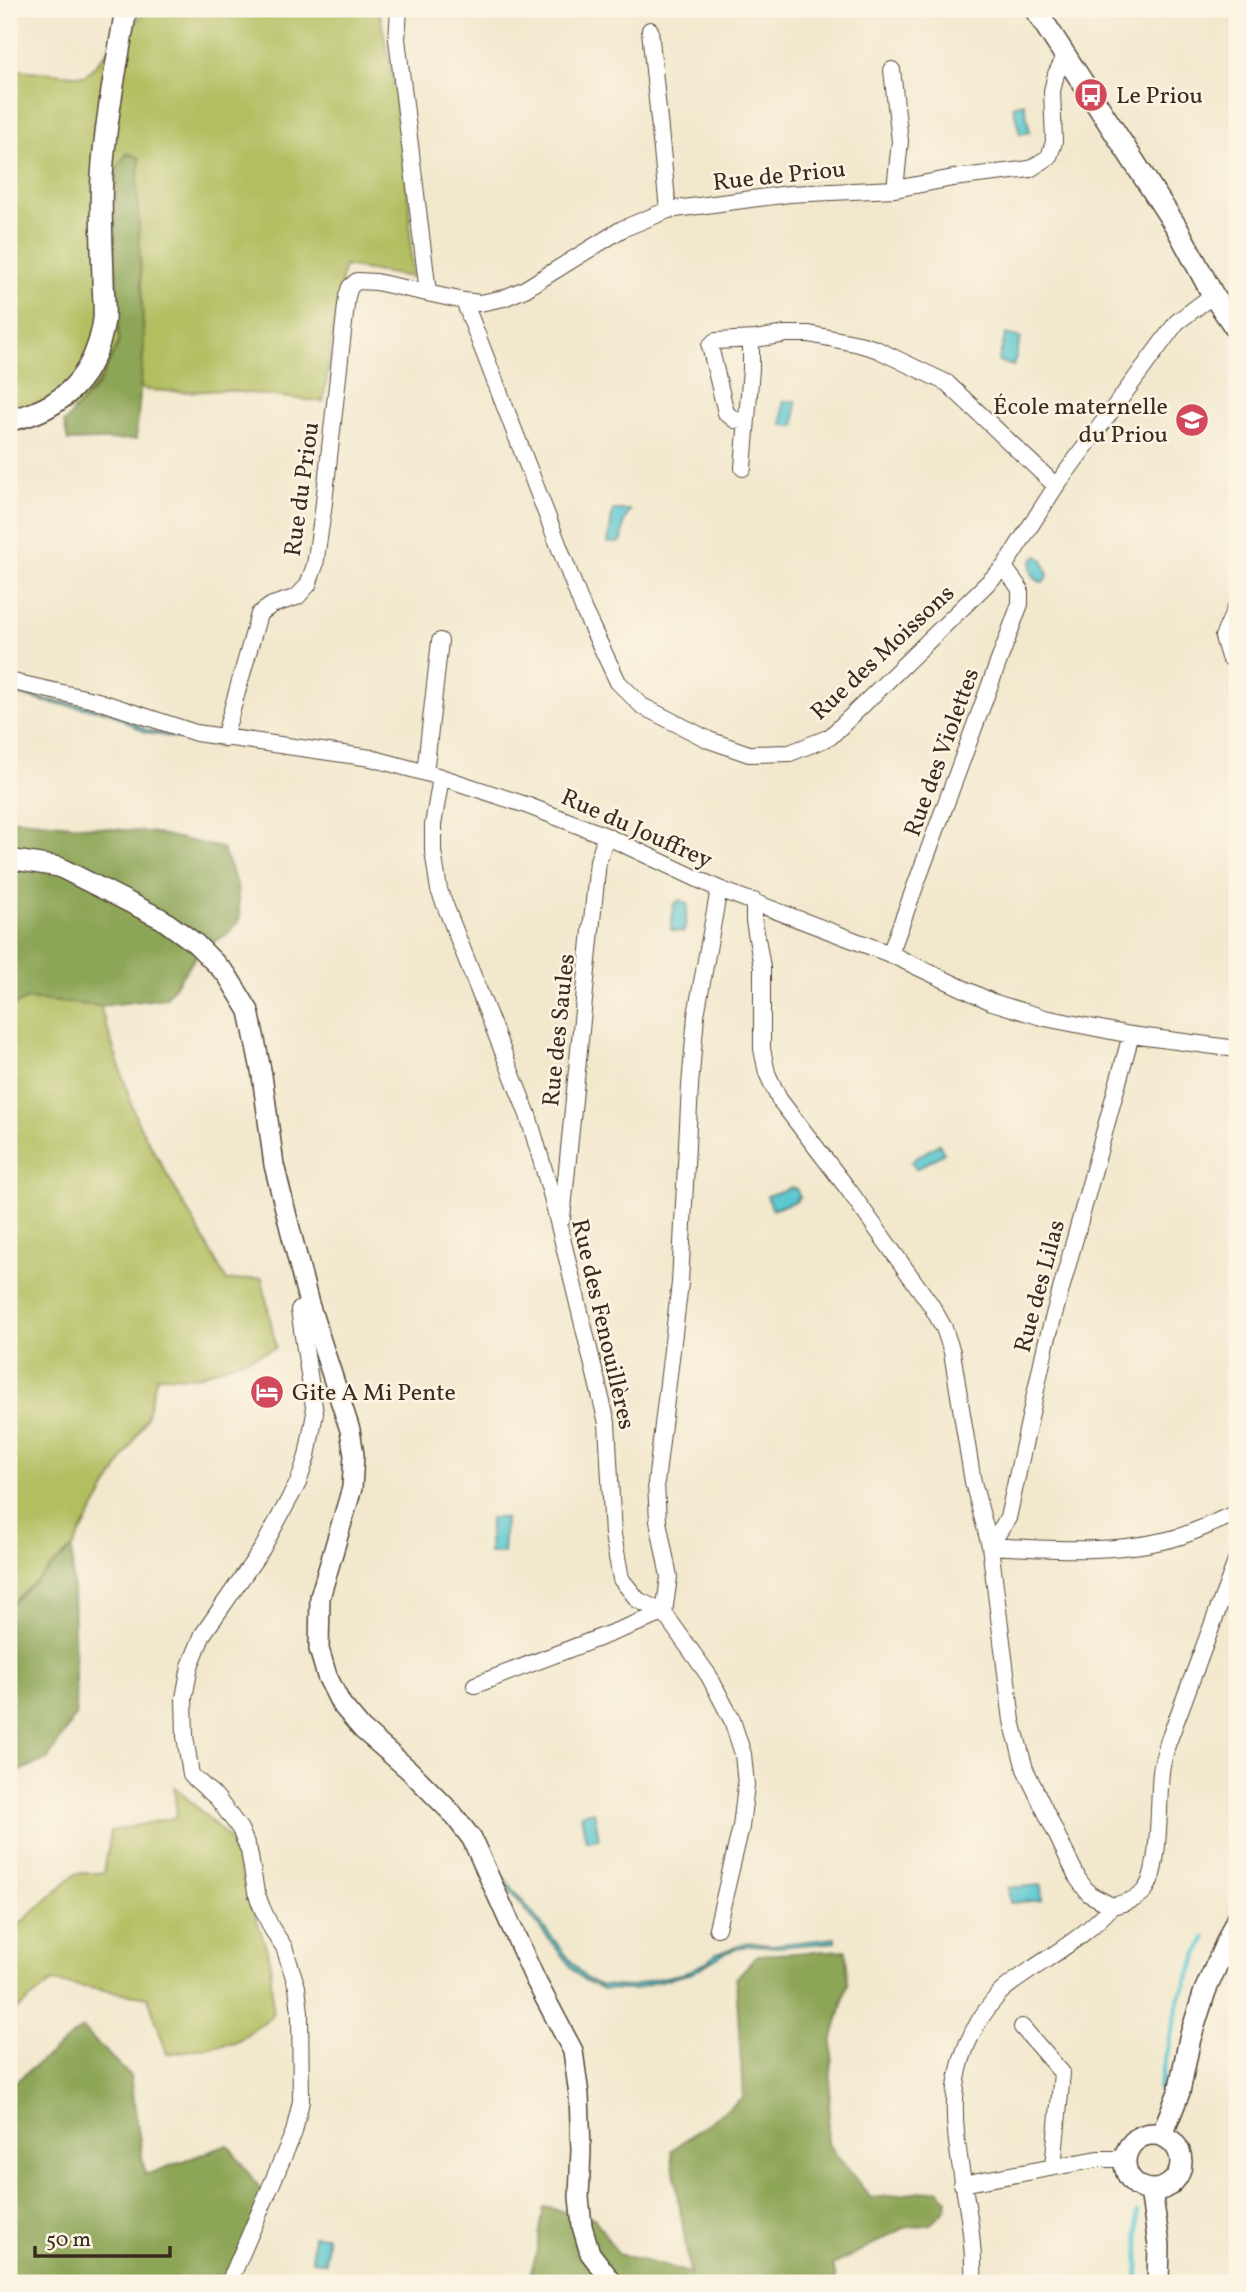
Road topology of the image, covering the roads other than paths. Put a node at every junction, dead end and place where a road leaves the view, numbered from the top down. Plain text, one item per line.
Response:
1 (126, 9) edge
2 (399, 9) edge
3 (1038, 9) edge
4 (650, 30) dead end
5 (1066, 55) junction
6 (892, 70) dead end
7 (895, 189) junction
8 (668, 210) junction
9 (428, 292) junction
10 (1213, 295) junction
11 (464, 301) junction
12 (1237, 330) edge
13 (755, 339) junction
14 (9, 420) edge
15 (746, 422) junction
16 (743, 468) dead end
17 (1056, 486) junction
18 (1004, 567) junction
19 (1237, 605) edge
20 (440, 642) dead end
21 (1229, 657) dead end
22 (9, 681) edge
23 (224, 738) junction
24 (433, 775) junction
25 (606, 836) junction
26 (9, 859) edge
27 (719, 889) junction
28 (754, 901) junction
29 (890, 954) junction
30 (1131, 1035) junction
31 (1237, 1049) edge
32 (561, 1230) junction
33 (309, 1304) junction
34 (1237, 1513) edge
35 (990, 1546) junction
36 (1237, 1559) edge
37 (664, 1613) junction
38 (475, 1685) dead end
39 (1112, 1906) junction
40 (1237, 1919) edge
41 (718, 1928) dead end
42 (1022, 2027) dead end
43 (1162, 2135) junction
44 (1125, 2159) junction
45 (1053, 2167) junction
46 (962, 2184) junction
47 (1151, 2190) junction
48 (229, 2283) edge
49 (612, 2283) edge
50 (973, 2283) edge
51 (1158, 2283) edge

1 - 14 main road
2 - 9 street
3 - 5 main road
4 - 8 street
5 - 7 street, Rue de Priou
5 - 10 main road
6 - 7 street
7 - 8 street, Rue de Priou
8 - 11 street, Rue de Priou
9 - 11 street
9 - 23 street, Rue du Priou
10 - 12 main road
10 - 17 street, Rue des Moissons
11 - 18 street, Rue des Moissons
13 - 15 street
13 - 15 street
13 - 17 street
15 - 16 street
17 - 18 street, Rue des Moissons
18 - 29 street, Rue des Violettes
19 - 21 street
20 - 24 street, Rue des Fenouillères
22 - 23 street, Rue du Jouffrey
23 - 24 street, Rue du Jouffrey
24 - 25 street, Rue du Jouffrey
24 - 32 street, Rue des Fenouillères
25 - 27 street, Rue du Jouffrey
25 - 32 street, Rue des Saules
26 - 33 street
27 - 28 street, Rue du Jouffrey
27 - 37 street, Rue des Fenouillères
28 - 29 street, Rue du Jouffrey
28 - 35 street
29 - 30 street, Rue du Jouffrey
30 - 31 street, Rue du Jouffrey
30 - 35 street, Rue des Lilas
32 - 37 street, Rue des Fenouillères
33 - 48 street
33 - 49 street
34 - 35 street
35 - 39 street
36 - 39 street
37 - 38 street
37 - 41 street
39 - 46 street
40 - 43 main road
42 - 45 street
43 - 44 main road
43 - 47 main road
44 - 45 street
44 - 47 main road
45 - 46 street
46 - 50 street
47 - 51 main road

